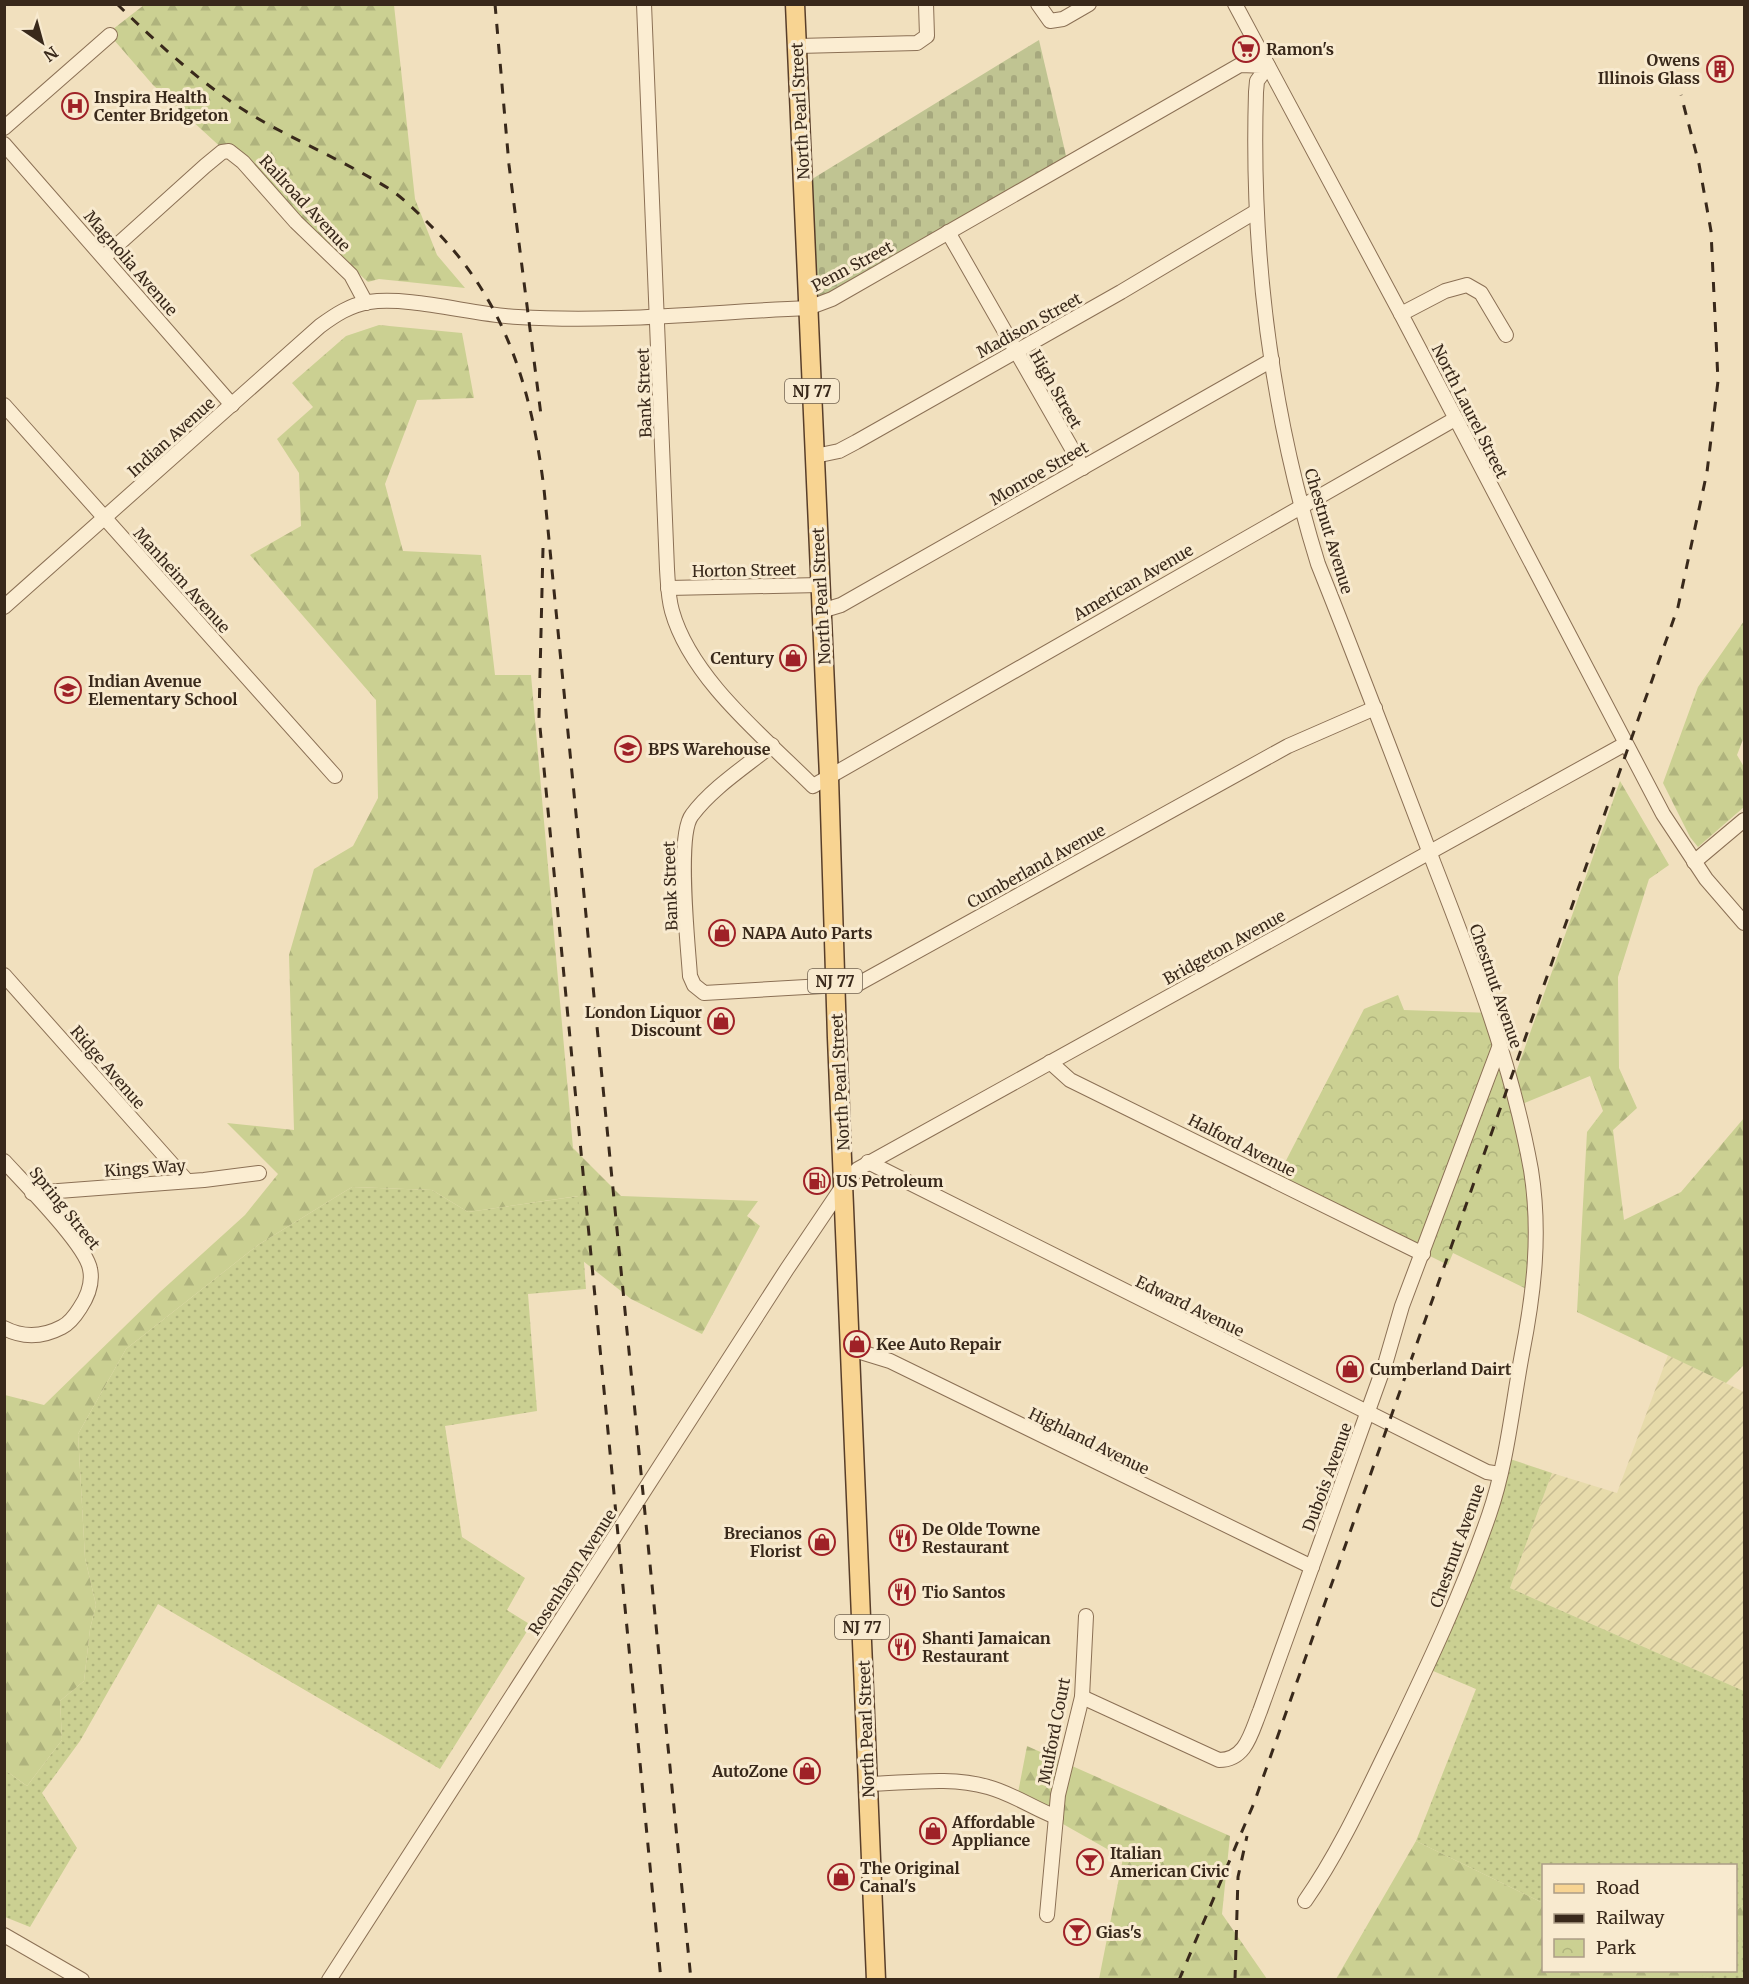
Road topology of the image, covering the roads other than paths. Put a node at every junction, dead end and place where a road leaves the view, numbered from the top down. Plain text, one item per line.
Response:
1 (644, 4) edge
2 (795, 4) edge
3 (926, 4) edge
4 (1038, 4) edge
5 (1089, 4) edge
6 (1235, 4) edge
7 (110, 35) dead end
8 (798, 46) junction
9 (1268, 66) junction
10 (4, 128) edge
11 (4, 144) edge
12 (1255, 212) junction
13 (948, 232) junction
14 (104, 257) junction
15 (366, 303) junction
16 (808, 308) junction
17 (1401, 314) junction
18 (657, 315) junction
19 (1506, 335) dead end
20 (1016, 351) junction
21 (1272, 360) junction
22 (4, 405) edge
23 (232, 405) junction
24 (1455, 419) junction
25 (815, 456) junction
26 (1083, 468) junction
27 (1300, 505) junction
28 (105, 518) junction
29 (820, 585) junction
30 (668, 588) junction
31 (4, 607) edge
32 (821, 611) junction
33 (1375, 708) junction
34 (1625, 744) junction
35 (772, 745) junction
36 (335, 776) dead end
37 (829, 777) junction
38 (1744, 820) edge
39 (1430, 852) junction
40 (1694, 862) junction
41 (1744, 923) edge
42 (4, 975) edge
43 (835, 987) junction
44 (698, 990) joint
45 (1500, 1045) junction
46 (1050, 1062) junction
47 (4, 1161) edge
48 (868, 1162) junction
49 (259, 1173) dead end
50 (187, 1181) junction
51 (844, 1184) junction
52 (32, 1193) junction
53 (1423, 1254) junction
54 (4, 1328) edge
55 (851, 1349) junction
56 (1368, 1412) junction
57 (1500, 1474) junction
58 (1312, 1567) junction
59 (1086, 1616) dead end
60 (1082, 1697) junction
61 (868, 1784) junction
62 (1056, 1817) junction
63 (1305, 1901) dead end
64 (1047, 1915) dead end
65 (4, 1935) edge
66 (82, 1980) edge
67 (329, 1980) edge
68 (876, 1980) edge

1 - 18 street, Bank Street
2 - 8 main road, North Pearl Street / NJ 77
3 - 8 street
4 - 5 street
6 - 9 street, North Laurel Street
7 - 10 street
8 - 16 main road, North Pearl Street / NJ 77
9 - 12 street, Chestnut Avenue
9 - 13 street, Penn Street
9 - 17 street, North Laurel Street
11 - 14 street, Magnolia Avenue
12 - 20 street, Madison Street
12 - 21 street, Chestnut Avenue
13 - 16 street, Penn Street
13 - 20 street, High Street
14 - 15 street, Railroad Avenue
14 - 23 street, Magnolia Avenue
15 - 18 street, Penn Street
15 - 23 street, Indian Avenue
16 - 18 street, Penn Street
16 - 25 main road, North Pearl Street / NJ 77
17 - 19 street
17 - 24 street, North Laurel Street
18 - 30 street, Bank Street
20 - 25 street, Madison Street
20 - 26 street, High Street
21 - 26 street, Monroe Street
21 - 27 street, Chestnut Avenue
22 - 28 street, Manheim Avenue
23 - 28 street, Indian Avenue
24 - 27 street, American Avenue
24 - 34 street, North Laurel Street
25 - 29 main road, North Pearl Street / NJ 77
26 - 32 street, Monroe Street
27 - 33 street, Chestnut Avenue
27 - 37 street, American Avenue
28 - 31 street, Indian Avenue
28 - 36 street, Manheim Avenue
29 - 30 street, Horton Street
29 - 32 main road, North Pearl Street / NJ 77
30 - 35 street, Bank Street
32 - 37 main road, North Pearl Street / NJ 77
33 - 39 street, Chestnut Avenue
33 - 43 street, Cumberland Avenue
34 - 39 street, Bridgeton Avenue
34 - 40 street, North Laurel Street
35 - 37 street, Bank Street
35 - 44 street, Bank Street
37 - 43 main road, North Pearl Street / NJ 77
38 - 40 street
39 - 45 street, Chestnut Avenue
39 - 46 street, Bridgeton Avenue
40 - 41 street, North Laurel Street
42 - 50 street, Ridge Avenue
43 - 44 street, Cumberland Avenue
43 - 51 main road, North Pearl Street / NJ 77
45 - 53 street, Dubois Avenue
45 - 57 street, Chestnut Avenue
46 - 48 street, Bridgeton Avenue
46 - 53 street, Halford Avenue
47 - 52 street, Spring Street
48 - 51 street, Bridgeton Avenue
48 - 56 street, Edward Avenue
49 - 50 street, Kings Way
50 - 52 street, Kings Way
51 - 55 main road, North Pearl Street / NJ 77
51 - 67 street, Rosenhayn Avenue
52 - 54 street, Spring Street
53 - 56 street, Dubois Avenue
55 - 58 street, Highland Avenue
55 - 61 main road, North Pearl Street / NJ 77
56 - 57 street, Edward Avenue
56 - 58 street, Dubois Avenue
57 - 63 street, Chestnut Avenue
58 - 60 street, Dubois Avenue
59 - 60 street, Mulford Court
60 - 62 street, Mulford Court
61 - 62 street
61 - 68 main road, North Pearl Street / NJ 77
62 - 64 street, Mulford Court
65 - 66 street

